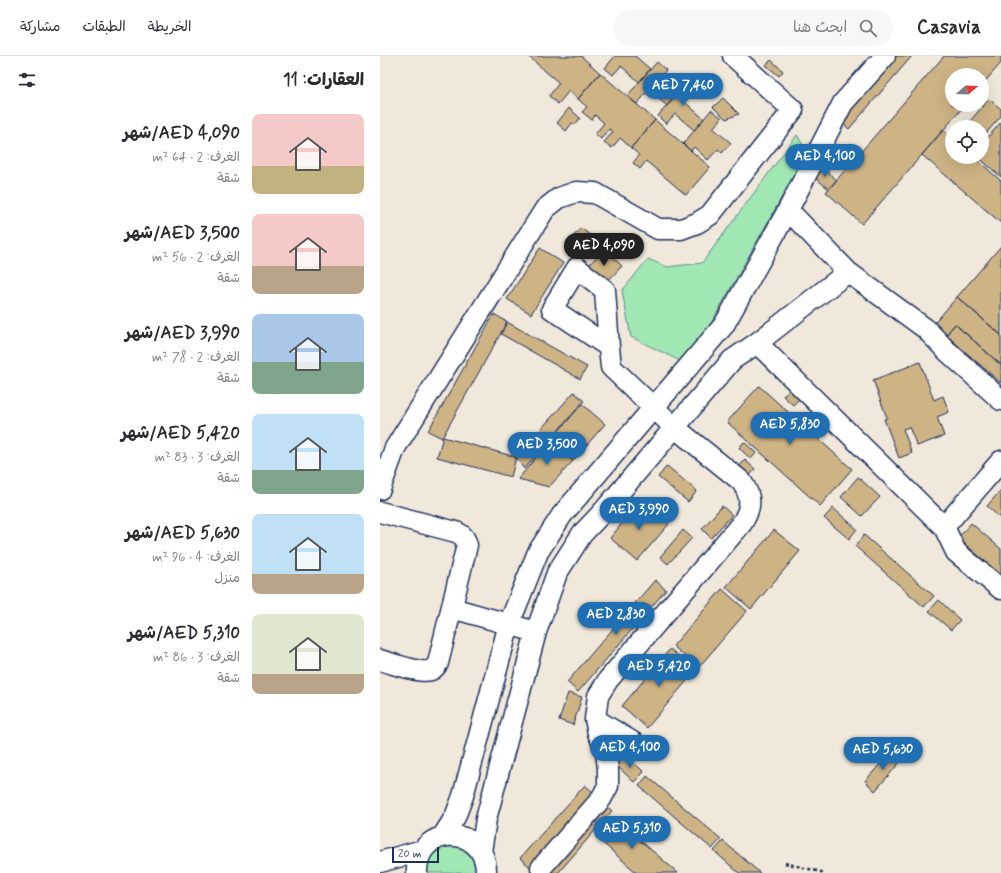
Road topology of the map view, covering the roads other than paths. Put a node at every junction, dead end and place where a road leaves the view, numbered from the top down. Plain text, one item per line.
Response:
1 (733, 56) edge
2 (885, 56) edge
3 (788, 210) junction
4 (848, 272) junction
5 (757, 343) junction
6 (609, 347) dead end
7 (1001, 400) edge
8 (652, 408) junction
9 (674, 427) junction
10 (1001, 461) edge
11 (380, 490) edge
12 (380, 512) edge
13 (944, 527) junction
14 (1001, 589) edge
15 (452, 608) junction
16 (509, 624) junction
17 (536, 632) junction
18 (380, 660) edge
19 (595, 719) junction
20 (639, 746) dead end
21 (443, 836) junction
22 (423, 850) junction
23 (481, 852) junction
24 (380, 862) edge
25 (541, 868) dead end
26 (407, 873) edge
27 (417, 873) edge
28 (486, 873) edge

1 - 11 street
2 - 3 street
3 - 4 street
3 - 8 street
4 - 5 street
4 - 7 street
5 - 9 street
5 - 13 street
6 - 8 street
8 - 9 street
8 - 16 street
9 - 17 street
9 - 19 street
10 - 13 street
12 - 15 street
13 - 14 street
15 - 16 street
15 - 18 street
16 - 17 street
16 - 21 street
17 - 23 street
19 - 20 street
19 - 25 street
21 - 22 street
21 - 23 street
22 - 24 street
22 - 27 street
23 - 28 street
24 - 26 street

